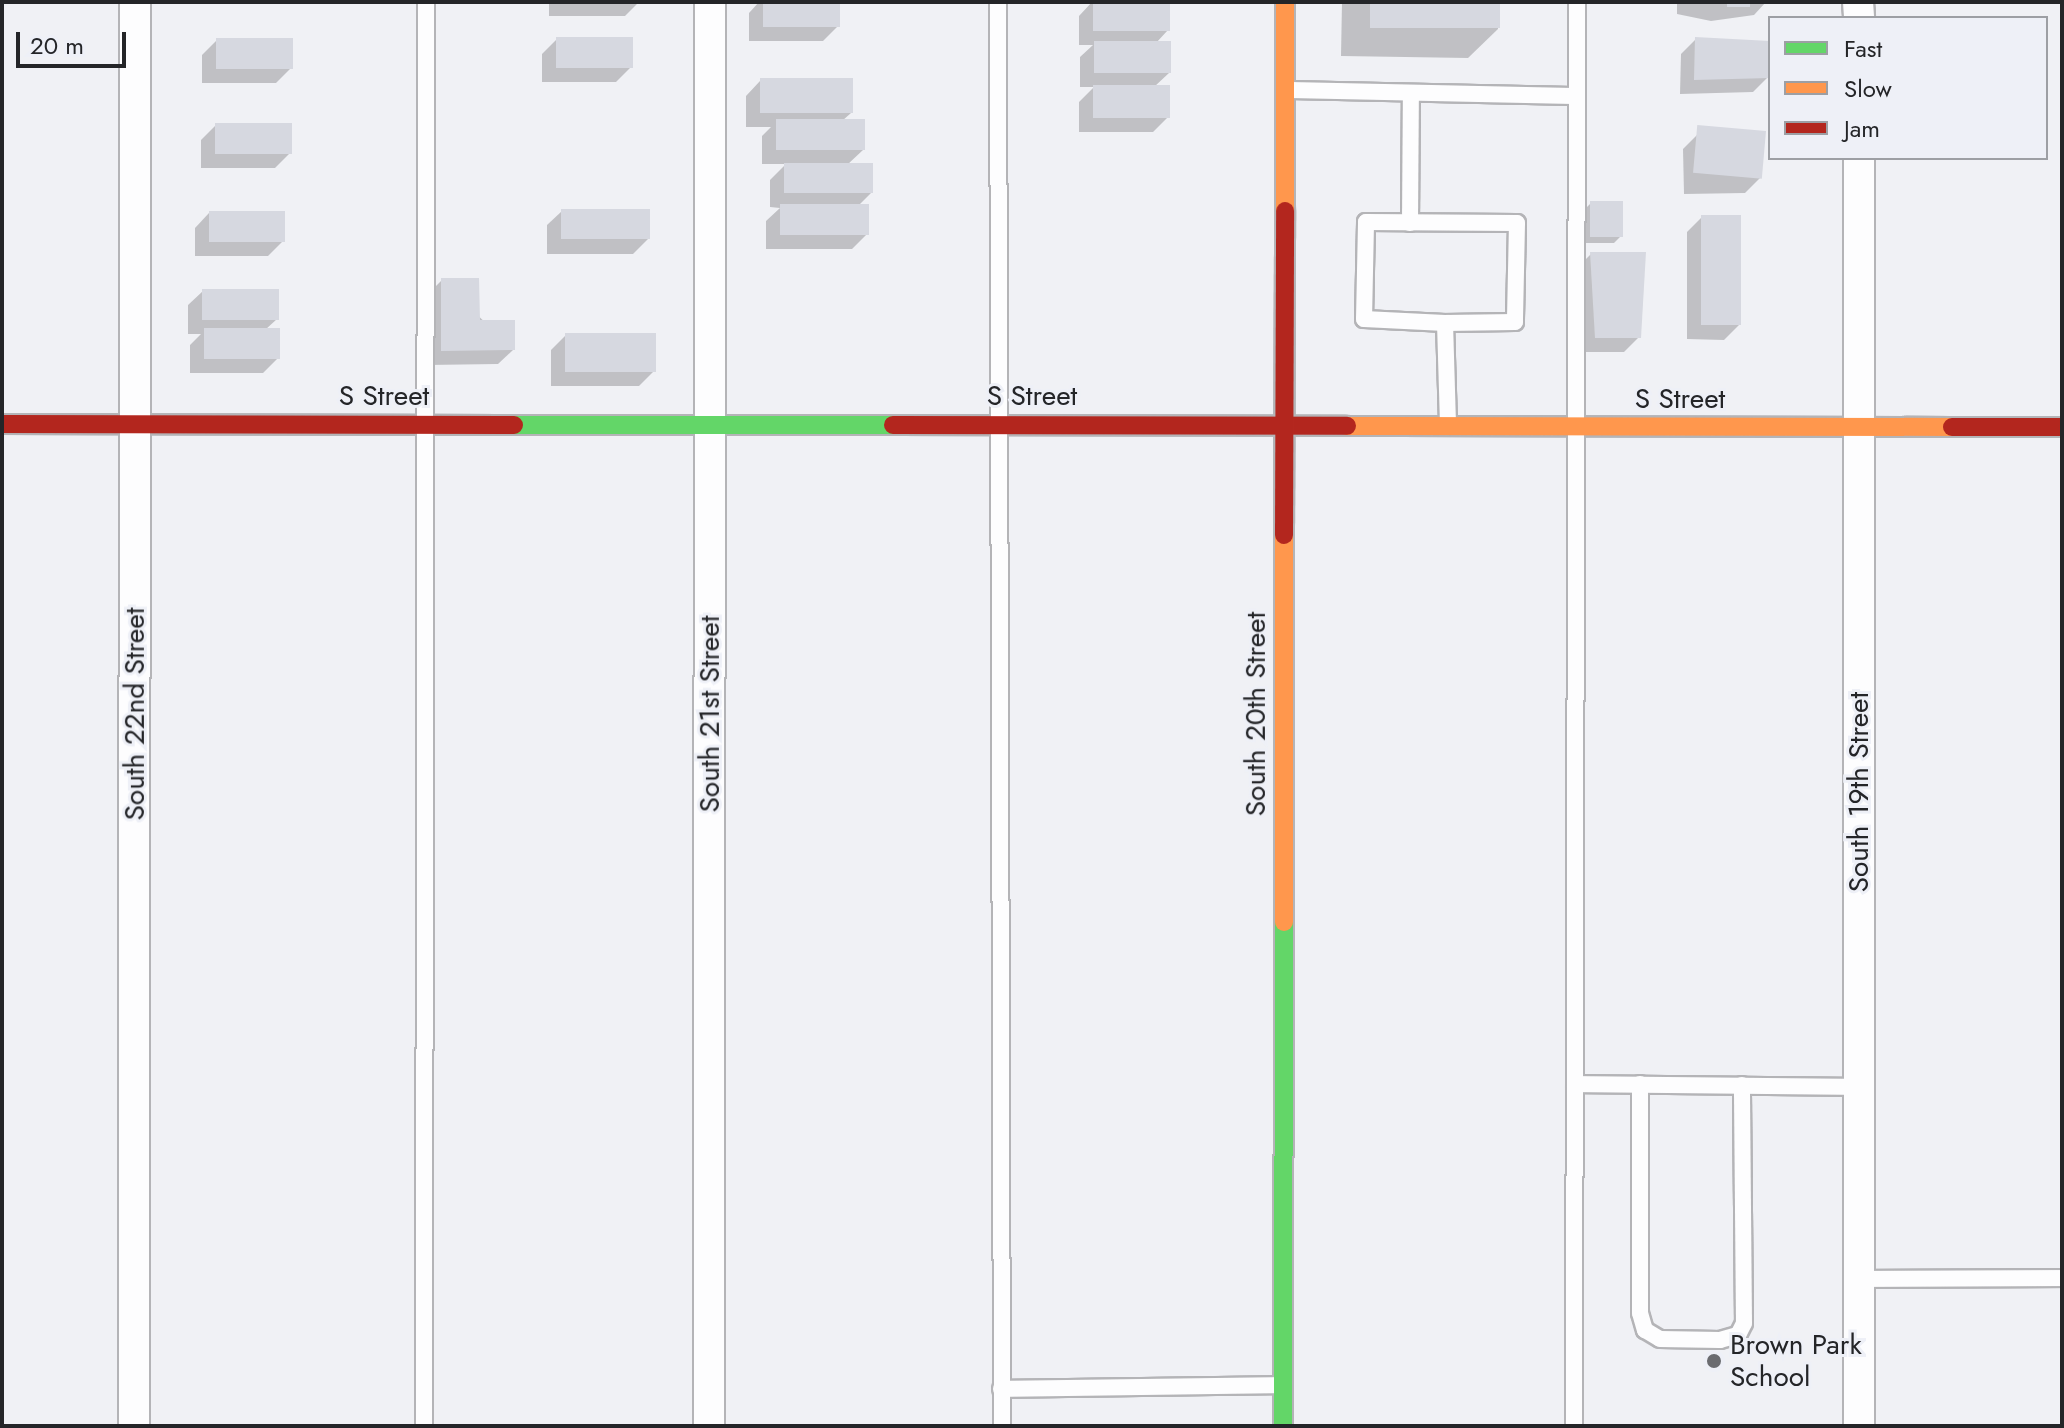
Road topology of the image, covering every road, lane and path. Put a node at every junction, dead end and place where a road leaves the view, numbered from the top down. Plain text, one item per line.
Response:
1 (135, 2) edge
2 (426, 2) edge
3 (710, 2) edge
4 (998, 2) edge
5 (1285, 2) edge
6 (1577, 2) edge
7 (1285, 90) junction
8 (1411, 93) junction
9 (1577, 96) junction
10 (1859, 160) edge
11 (1410, 223) junction
12 (1445, 323) junction
13 (2, 424) edge
14 (135, 424) junction
15 (427, 424) junction
16 (710, 424) junction
17 (999, 424) junction
18 (1285, 424) junction
19 (1448, 425) junction
20 (1577, 426) junction
21 (1859, 427) junction
22 (2062, 427) edge
23 (1575, 1084) junction
24 (1640, 1084) junction
25 (1742, 1085) junction
26 (1859, 1087) junction
27 (2062, 1278) edge
28 (1859, 1279) junction
29 (1283, 1385) junction
30 (1001, 1389) junction
31 (134, 1426) edge
32 (424, 1426) edge
33 (709, 1426) edge
34 (1002, 1426) edge
35 (1283, 1426) edge
36 (1574, 1426) edge
37 (1859, 1426) edge

1 - 14 street, South 22nd Street
2 - 15 lane
3 - 16 street, South 21st Street
4 - 17 lane
5 - 7 street, South 20th Street
6 - 9 lane
7 - 8 lane
7 - 18 street, South 20th Street
8 - 9 lane
8 - 11 lane
9 - 20 lane
10 - 21 street, South 19th Street
11 - 12 lane
11 - 12 lane
12 - 19 lane
13 - 14 street, S Street
14 - 15 street, S Street
14 - 31 street, South 22nd Street
15 - 16 street, S Street
15 - 32 lane
16 - 17 street, S Street
16 - 33 street, South 21st Street
17 - 18 street, S Street
17 - 30 lane
18 - 19 street, S Street
18 - 29 street, South 20th Street
19 - 20 street, S Street
20 - 21 street, S Street
20 - 23 lane
21 - 22 street, S Street
21 - 26 street, South 19th Street
23 - 24 lane
23 - 36 lane
24 - 25 lane
24 - 25 lane
25 - 26 lane
26 - 28 street, South 19th Street
27 - 28 lane
28 - 37 street, South 19th Street
29 - 30 lane
29 - 35 street, South 20th Street
30 - 34 lane

